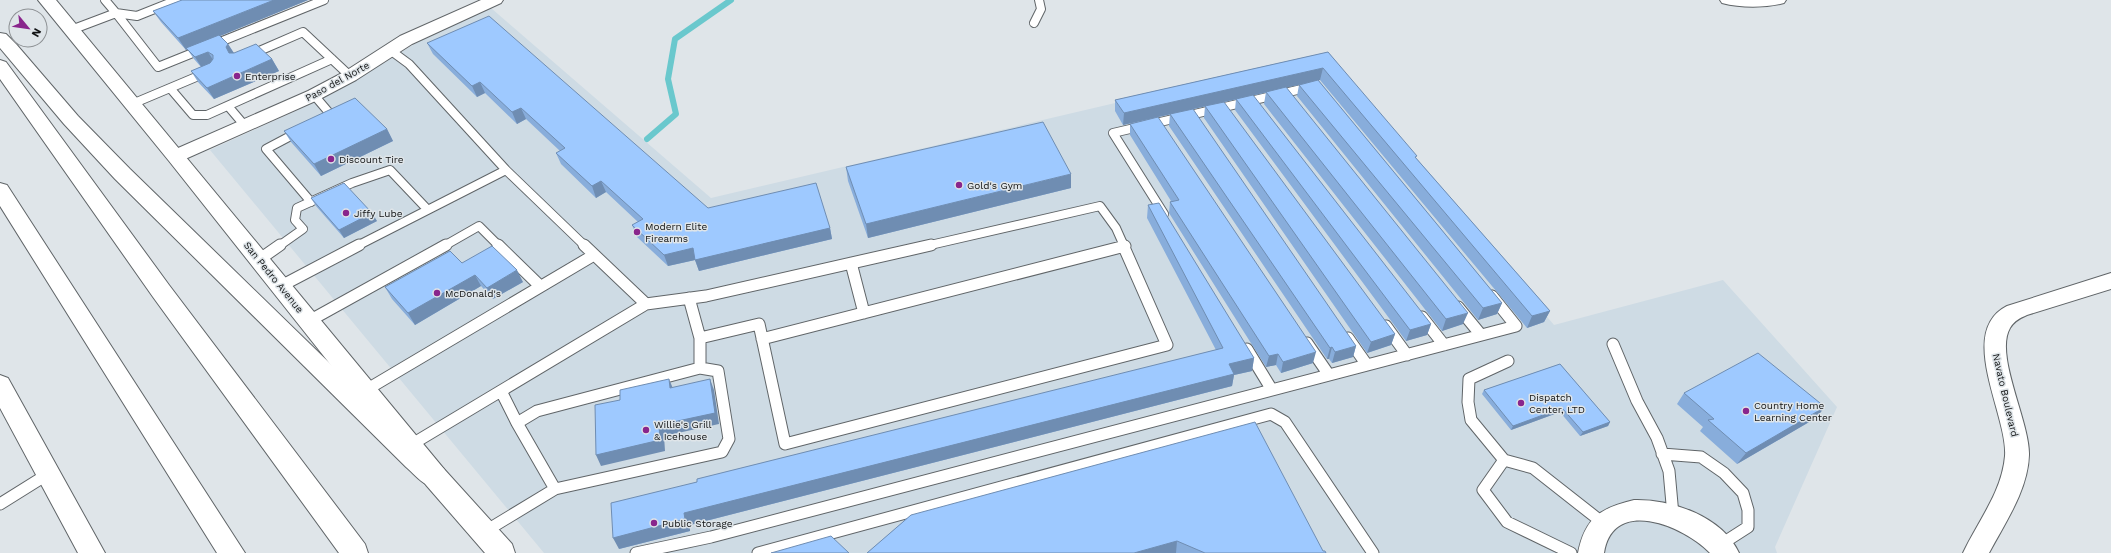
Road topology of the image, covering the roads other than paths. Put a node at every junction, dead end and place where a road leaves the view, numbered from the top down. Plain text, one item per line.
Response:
1 (47, 0) edge
2 (105, 0) edge
3 (177, 0) edge
4 (324, 0) edge
5 (495, 0) edge
6 (1039, 0) edge
7 (1728, 0) edge
8 (1778, 0) edge
9 (116, 13) junction
10 (1034, 23) dead end
11 (71, 30) junction
12 (0, 38) edge
13 (390, 50) junction
14 (239, 59) edge
15 (332, 59) junction
16 (0, 66) edge
17 (215, 69) edge
18 (350, 76) junction
19 (1318, 86) edge
20 (170, 88) junction
21 (314, 95) junction
22 (132, 104) junction
23 (228, 106) junction
24 (245, 126) junction
25 (176, 156) junction
26 (506, 170) junction
27 (0, 190) edge
28 (311, 202) junction
29 (427, 209) junction
30 (1167, 221) edge
31 (1124, 246) junction
32 (594, 255) junction
33 (260, 259) junction
34 (851, 263) junction
35 (2111, 281) edge
36 (281, 286) junction
37 (540, 286) junction
38 (1486, 289) edge
39 (689, 298) junction
40 (1451, 298) edge
41 (646, 304) junction
42 (1415, 307) edge
43 (864, 313) junction
44 (1379, 316) edge
45 (309, 320) junction
46 (1340, 326) edge
47 (1481, 335) junction
48 (1303, 336) edge
49 (700, 338) junction
50 (762, 339) junction
51 (1243, 343) edge
52 (1613, 344) dead end
53 (1444, 345) junction
54 (1407, 355) junction
55 (1508, 361) dead end
56 (1367, 365) junction
57 (700, 368) junction
58 (1329, 375) junction
59 (366, 390) junction
60 (1272, 390) junction
61 (501, 391) junction
62 (4, 400) edge
63 (517, 423) junction
64 (405, 447) junction
65 (1662, 454) junction
66 (1504, 460) junction
67 (48, 474) junction
68 (555, 489) junction
69 (0, 504) edge
70 (1673, 515) junction
71 (1603, 523) junction
72 (484, 532) junction
73 (1723, 549) edge
74 (92, 553) edge
75 (232, 553) edge
76 (355, 553) edge
77 (502, 553) edge
78 (636, 553) edge
79 (758, 553) edge
80 (1373, 553) edge
81 (1571, 553) edge
82 (1591, 553) edge
83 (1976, 553) edge

1 - 11 main road, San Pedro Avenue
2 - 9 lane
3 - 9 lane
4 - 9 lane
5 - 13 street, Paso del Norte
6 - 10 lane
7 - 8 street
9 - 11 lane
11 - 22 main road, San Pedro Avenue
12 - 64 main road
13 - 18 street, Paso del Norte
13 - 26 lane
14 - 15 lane
15 - 18 lane
15 - 23 lane
16 - 76 main road
17 - 20 lane
18 - 21 street, Paso del Norte
19 - 30 lane
20 - 22 lane
20 - 23 lane
21 - 24 street, Paso del Norte
21 - 28 lane
22 - 25 main road, San Pedro Avenue
23 - 24 lane
24 - 25 street, Paso del Norte
25 - 33 main road, San Pedro Avenue
26 - 29 lane
26 - 32 lane
27 - 75 main road
28 - 29 lane
28 - 33 lane
29 - 36 lane
31 - 34 lane
31 - 43 lane
31 - 50 lane
32 - 37 lane
32 - 41 lane
33 - 36 main road, San Pedro Avenue
34 - 39 lane
34 - 43 lane
35 - 83 street, Navato Boulevard
36 - 45 main road, San Pedro Avenue
37 - 45 lane
37 - 59 lane
38 - 47 lane
39 - 41 lane
39 - 49 lane
40 - 47 lane
41 - 61 lane
42 - 53 lane
43 - 50 lane
44 - 54 lane
45 - 59 main road, San Pedro Avenue
46 - 56 lane
47 - 53 lane
48 - 58 lane
49 - 50 lane
49 - 57 lane
51 - 60 lane
52 - 65 lane
53 - 54 lane
54 - 56 lane
55 - 66 lane
56 - 58 lane
57 - 63 lane
57 - 68 lane
58 - 60 lane
59 - 64 main road, San Pedro Avenue
60 - 78 lane
61 - 63 lane
61 - 64 lane
62 - 67 main road
63 - 68 lane
64 - 72 main road
65 - 70 lane
65 - 73 lane
66 - 71 lane
66 - 81 lane
67 - 69 lane
67 - 74 main road
68 - 72 lane
70 - 71 street
70 - 73 street
71 - 82 street
72 - 77 main road
79 - 80 lane

